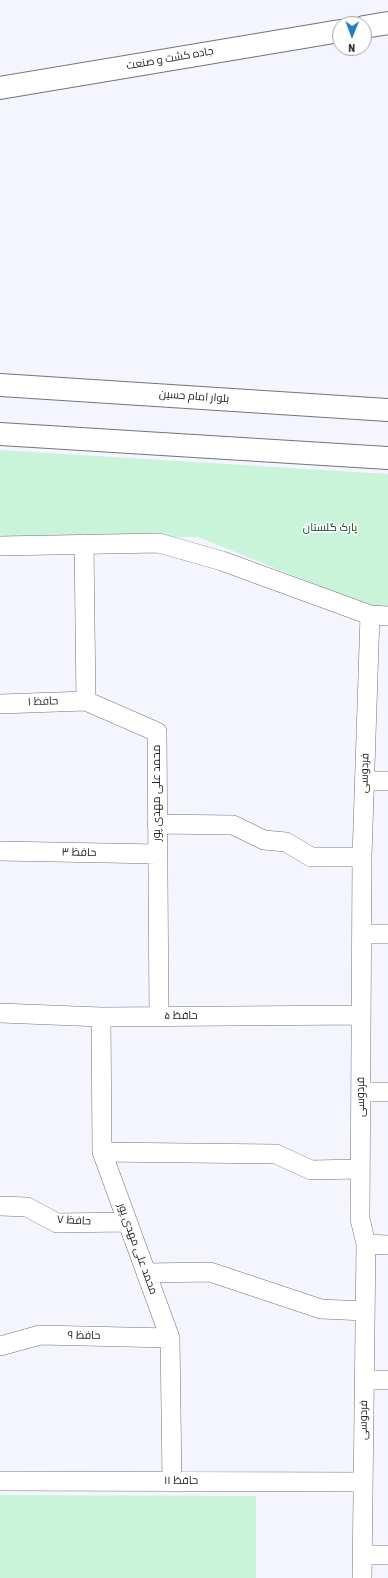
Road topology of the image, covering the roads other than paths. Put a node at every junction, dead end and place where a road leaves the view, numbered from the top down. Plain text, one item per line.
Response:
1 (388, 22) edge
2 (372, 25) edge
3 (332, 32) edge
4 (0, 88) edge
5 (0, 385) edge
6 (388, 410) edge
7 (0, 434) edge
8 (388, 458) edge
9 (84, 544) junction
10 (0, 546) edge
11 (379, 615) edge
12 (86, 701) junction
13 (0, 704) edge
14 (364, 781) junction
15 (388, 781) edge
16 (157, 824) junction
17 (0, 851) edge
18 (158, 854) junction
19 (362, 857) junction
20 (362, 934) junction
21 (388, 934) edge
22 (0, 1013) edge
23 (361, 1015) junction
24 (101, 1017) junction
25 (159, 1017) junction
26 (361, 1092) junction
27 (388, 1092) edge
28 (102, 1152) junction
29 (360, 1169) junction
30 (0, 1206) edge
31 (127, 1222) junction
32 (366, 1244) junction
33 (388, 1245) edge
34 (146, 1274) junction
35 (365, 1311) junction
36 (170, 1338) junction
37 (0, 1346) edge
38 (364, 1380) junction
39 (388, 1380) edge
40 (0, 1481) edge
41 (172, 1481) junction
42 (363, 1482) junction
43 (362, 1555) junction
44 (388, 1555) edge
45 (362, 1578) edge

1 - 2 main road
3 - 4 main road, جاده کشت و صنعت
5 - 6 main road, بلوار امام حسین
7 - 8 main road
9 - 10 street
9 - 11 street
9 - 12 street
11 - 14 street, فردوسی
12 - 13 street, حافظ ۱
12 - 16 street, محمد علی مهدی پور
14 - 15 street
14 - 19 street, فردوسی
16 - 18 street, محمد علی مهدی پور
16 - 19 street
17 - 18 street, حافظ ۳
18 - 25 street, محمد علی مهدی پور
19 - 20 street, فردوسی
20 - 21 street
20 - 23 street, فردوسی
22 - 24 street, حافظ ۵
23 - 25 street, حافظ ۵
23 - 26 street, فردوسی
24 - 25 street, حافظ ۵
24 - 28 street, محمد علی مهدی پور
26 - 27 street
26 - 29 street, فردوسی
28 - 29 street
28 - 31 street, محمد علی مهدی پور
29 - 32 street, فردوسی
30 - 31 street, حافظ ۷
31 - 34 street, محمد علی مهدی پور
32 - 33 street
32 - 35 street, فردوسی
34 - 35 street
34 - 36 street, محمد علی مهدی پور
35 - 38 street, فردوسی
36 - 37 street, حافظ ۹
36 - 41 street, محمد علی مهدی پور
38 - 39 street
38 - 42 street, فردوسی
40 - 41 street, حافظ ۱۱
41 - 42 street, حافظ ۱۱
42 - 43 street, فردوسی
43 - 44 street
43 - 45 street, فردوسی

